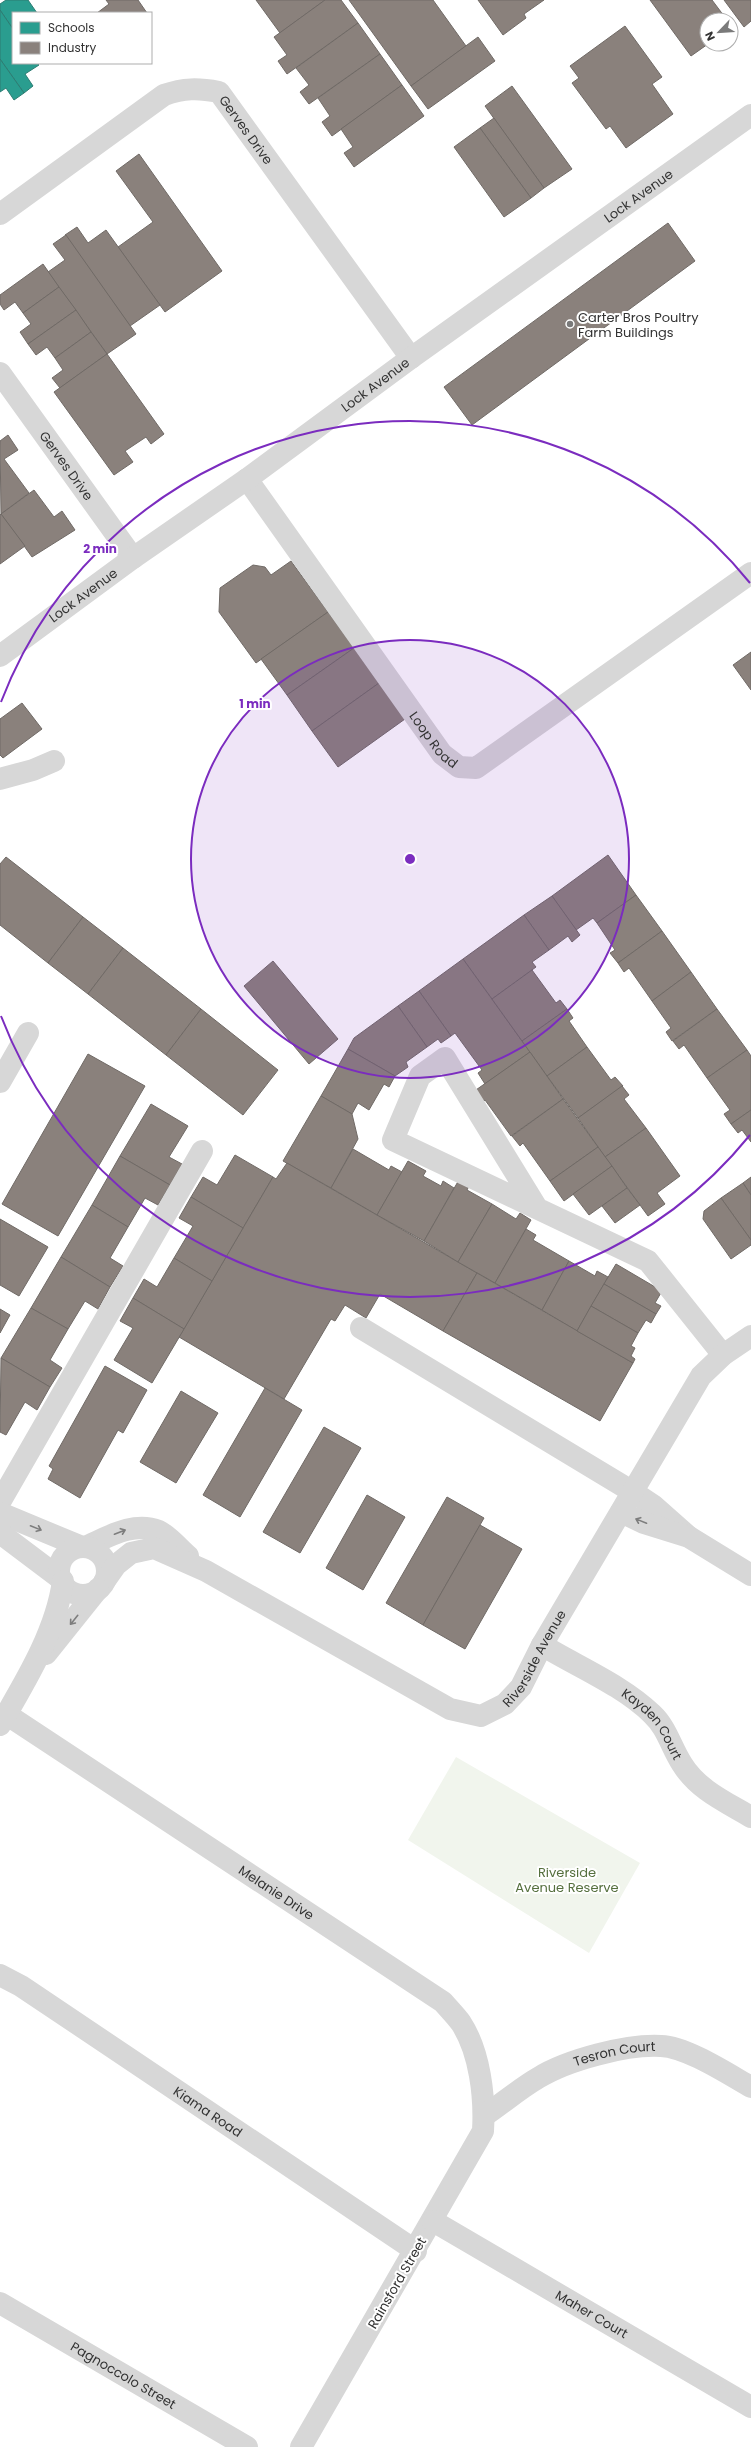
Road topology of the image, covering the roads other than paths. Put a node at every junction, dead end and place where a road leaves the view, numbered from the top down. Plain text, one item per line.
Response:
1 (749, 122) edge
2 (0, 214) edge
3 (410, 358) junction
4 (0, 373) edge
5 (247, 479) junction
6 (133, 558) junction
7 (751, 573) edge
8 (0, 656) edge
9 (54, 761) dead end
10 (0, 779) edge
11 (28, 1033) dead end
12 (0, 1082) edge
13 (202, 1151) dead end
14 (537, 1208) junction
15 (361, 1328) dead end
16 (751, 1336) edge
17 (723, 1355) junction
18 (633, 1492) junction
19 (0, 1502) edge
20 (621, 1512) junction
21 (0, 1513) edge
22 (0, 1533) edge
23 (689, 1537) junction
24 (83, 1547) junction
25 (206, 1571) junction
26 (751, 1574) edge
27 (62, 1580) junction
28 (101, 1586) junction
29 (542, 1644) junction
30 (27, 1678) junction
31 (3, 1720) edge
32 (751, 1817) edge
33 (0, 1975) edge
34 (751, 2087) edge
35 (484, 2116) junction
36 (433, 2221) junction
37 (416, 2251) junction
38 (0, 2303) edge
39 (751, 2407) edge
40 (248, 2447) edge
41 (302, 2447) edge

1 - 3 street, Lock Avenue
2 - 3 street, Gerves Drive
3 - 5 street, Lock Avenue
4 - 6 street, Gerves Drive
5 - 6 street, Lock Avenue
5 - 7 street, Loop Road
6 - 8 street, Lock Avenue
9 - 10 street
11 - 12 street
13 - 19 street
14 - 14 street
14 - 17 street
15 - 18 street
16 - 17 street, Riverside Avenue
17 - 18 street, Riverside Avenue
18 - 20 street, Riverside Avenue
18 - 23 street
23 -> 20 street
20 - 29 street, Riverside Avenue
21 -> 24 street
22 - 27 street
23 - 26 street
24 -> 25 street, Riverside Avenue
24 - 27 street
24 - 28 street
25 - 28 street, Riverside Avenue
25 - 29 street, Riverside Avenue
27 - 28 street
27 - 30 street
28 -> 30 street, Riverside Avenue
29 - 32 street, Kayden Court
30 - 31 street
31 - 35 street, Melanie Drive
33 - 37 street, Kiama Road
34 - 35 street, Tesron Court
35 - 36 street, Rainsford Street
36 - 37 street, Rainsford Street
36 - 39 street, Maher Court
37 - 41 street, Rainsford Street
38 - 40 street, Pagnoccolo Street

